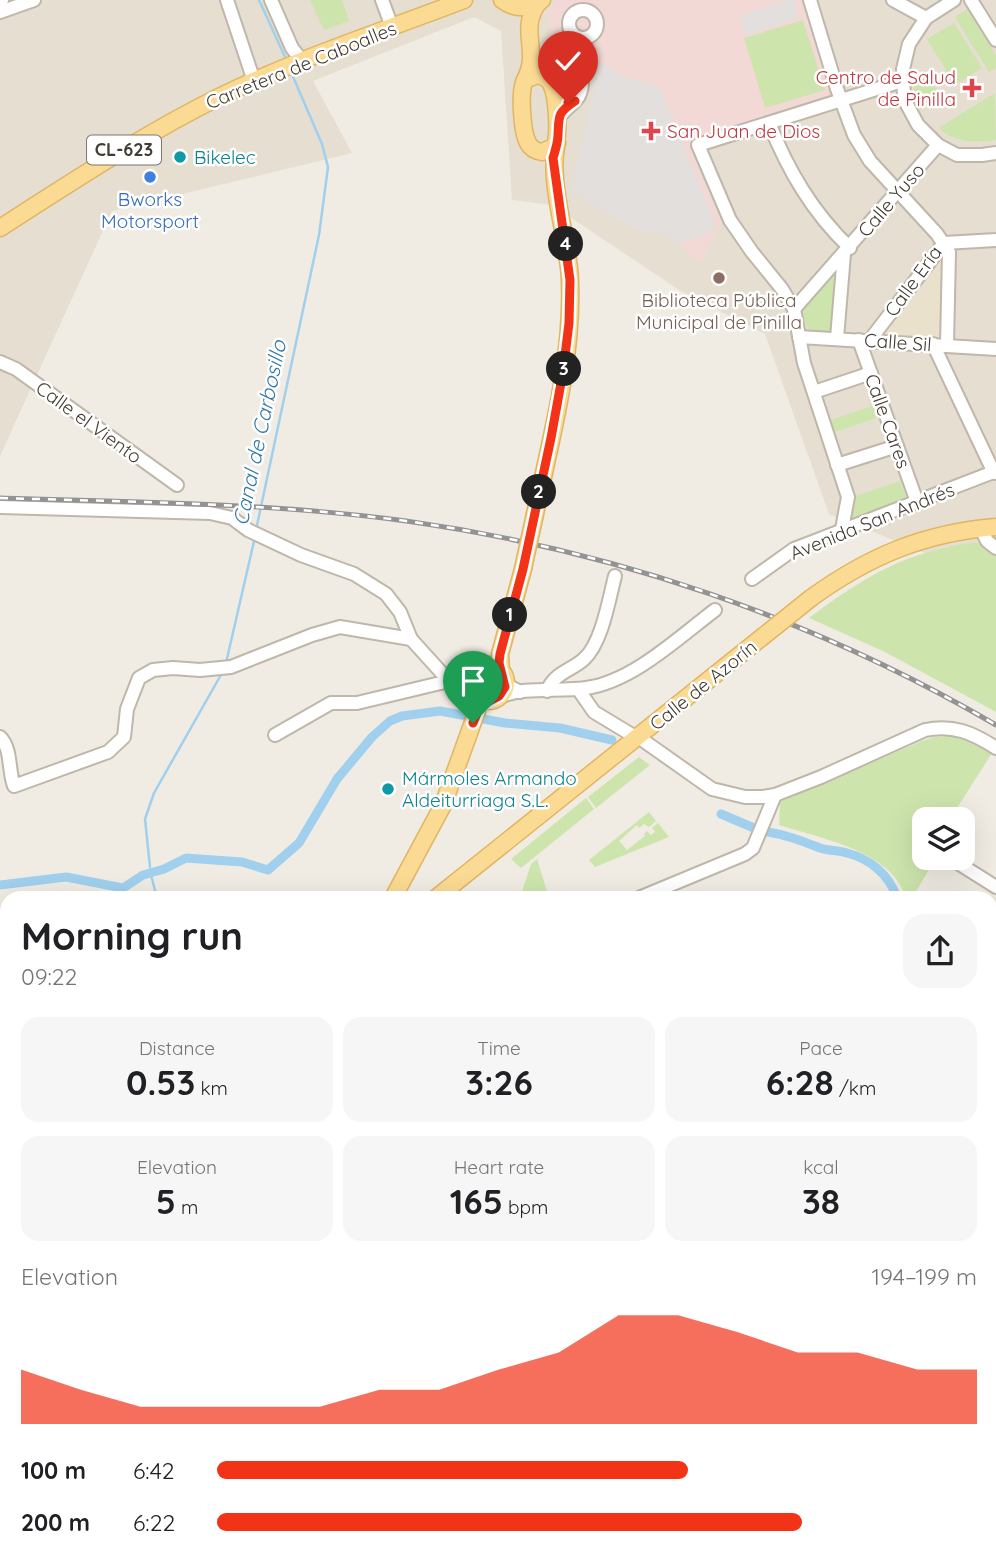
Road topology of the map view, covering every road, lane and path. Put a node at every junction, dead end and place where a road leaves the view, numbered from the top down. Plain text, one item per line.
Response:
1 (34, 0) edge
2 (227, 0) edge
3 (271, 0) edge
4 (382, 0) edge
5 (464, 0) edge
6 (810, 0) edge
7 (894, 0) edge
8 (954, 0) edge
9 (971, 0) edge
10 (540, 2) edge
11 (506, 3) edge
12 (0, 12) edge
13 (926, 18) junction
14 (528, 24) junction
15 (392, 27) junction
16 (996, 40) edge
17 (580, 41) dead end
18 (533, 58) junction
19 (293, 65) junction
20 (546, 78) junction
21 (525, 80) junction
22 (254, 81) junction
23 (902, 81) junction
24 (554, 96) junction
25 (841, 100) junction
26 (575, 101) junction
27 (557, 121) junction
28 (769, 123) junction
29 (557, 143) junction
30 (937, 145) junction
31 (537, 152) junction
32 (996, 153) edge
33 (554, 171) junction
34 (899, 190) junction
35 (0, 228) edge
36 (996, 240) edge
37 (944, 243) junction
38 (847, 251) junction
39 (794, 309) junction
40 (799, 337) junction
41 (837, 338) junction
42 (864, 340) junction
43 (933, 344) junction
44 (947, 345) junction
45 (996, 349) edge
46 (0, 362) edge
47 (871, 373) junction
48 (814, 392) junction
49 (897, 446) junction
50 (837, 465) junction
51 (995, 472) edge
52 (177, 485) dead end
53 (917, 502) junction
54 (0, 506) edge
55 (842, 529) junction
56 (992, 532) edge
57 (996, 548) edge
58 (615, 576) dead end
59 (752, 579) dead end
60 (715, 610) dead end
61 (411, 639) junction
62 (500, 654) junction
63 (503, 675) junction
64 (449, 681) junction
65 (578, 689) junction
66 (547, 691) junction
67 (520, 692) junction
68 (478, 695) junction
69 (275, 735) dead end
70 (0, 737) edge
71 (641, 739) junction
72 (996, 747) edge
73 (775, 795) junction
74 (969, 870) edge
75 (996, 887) edge
76 (399, 891) edge
77 (445, 891) edge
78 (457, 891) edge
79 (656, 891) edge

1 - 12 street
2 - 22 street
3 - 19 street
4 - 15 street
5 - 15 main road, Carretera de Caboalles / CL-623
6 - 25 street, Calle Ería
7 - 13 street
8 - 13 street
9 - 16 street
10 - 11 main road
10 - 14 main road
11 - 14 main road
13 - 23 street
14 - 18 main road
15 - 19 main road, Carretera de Caboalles / CL-623
17 - 26 street
18 - 20 main road
18 - 21 main road
19 - 22 main road, Carretera de Caboalles / CL-623
20 - 21 main road
20 - 24 main road
21 - 31 main road
22 - 35 main road, Carretera de Caboalles / CL-623
23 - 25 street
23 - 30 street
24 - 26 street
24 - 27 main road
25 - 28 street
25 - 34 street, Calle Ería
26 - 27 street
27 - 29 main road
28 - 38 street
28 - 39 street
29 - 31 main road
29 - 33 main road
30 - 32 street
30 - 34 street, Calle Yuso
31 - 33 main road
33 - 62 main road, bridge
34 - 37 street, Calle Ería
34 - 38 street, Calle Yuso
36 - 37 street
37 - 42 street, Calle Ería
37 - 44 street
38 - 39 street, Calle Yuso
38 - 41 street, Calle Yuso
39 - 40 street
40 - 41 street, Calle Sil
40 - 48 street
41 - 42 street, Calle Sil
42 - 43 street, Calle Sil
42 - 47 street, Calle Cares
43 - 44 street, Calle Sil
43 - 51 street
44 - 45 street, Calle Sil
46 - 52 street, Calle el Viento
47 - 48 street
47 - 49 street, Calle Cares
48 - 50 street
49 - 50 street
49 - 53 street, Calle Cares
50 - 55 street
51 - 53 street, Avenida San Andrés
53 - 55 street, Avenida San Andrés
54 - 61 street
55 - 59 street, Avenida San Andrés
56 - 57 street
56 - 71 main road, Calle de Azorín, bridge
58 - 66 street
60 - 65 street
61 - 64 street
61 - 70 street
62 - 63 main road
62 - 68 main road
63 - 67 street
63 - 68 main road
63 - 68 main road
64 - 68 street
64 - 69 street
65 - 66 street
65 - 71 street
66 - 67 street
67 - 68 street
68 - 76 main road
71 - 73 street
71 - 77 main road, Calle de Azorín
71 - 78 main road, Calle de Azorín
72 - 73 street
73 - 79 street
74 - 75 street

